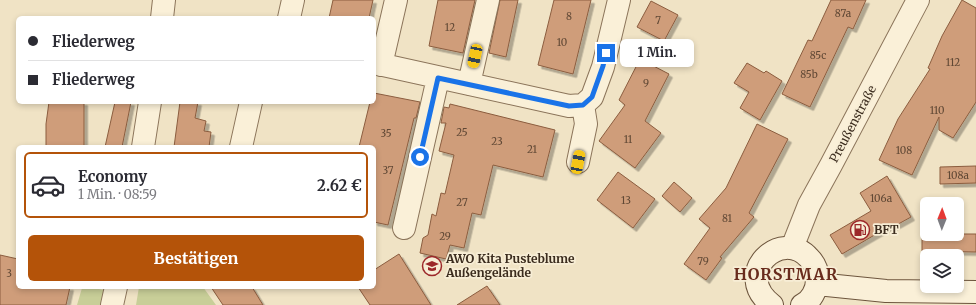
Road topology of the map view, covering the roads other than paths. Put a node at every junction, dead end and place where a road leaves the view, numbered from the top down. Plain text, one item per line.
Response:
1 (164, 0) edge
2 (293, 0) edge
3 (396, 0) edge
4 (488, 0) edge
5 (619, 0) edge
6 (918, 0) edge
7 (162, 16) edge
8 (289, 16) edge
9 (378, 64) edge
10 (438, 78) junction
11 (469, 84) junction
12 (150, 104) edge
13 (251, 104) edge
14 (583, 105) junction
15 (143, 145) edge
16 (241, 145) edge
17 (578, 162) dead end
18 (404, 228) dead end
19 (792, 248) junction
20 (817, 284) junction
21 (116, 289) edge
22 (976, 292) edge
23 (886, 298) edge
24 (765, 303) edge
25 (112, 305) edge
26 (802, 305) edge

1 - 7 street
2 - 8 street
3 - 9 street
4 - 11 street
5 - 14 street
6 - 19 street, Preußenstraße
9 - 10 street
10 - 11 street
10 - 18 street
11 - 14 street
12 - 15 street
13 - 16 street
14 - 17 street
19 - 20 street
19 - 24 street
20 - 23 street
20 - 26 street
21 - 25 street
22 - 23 street

